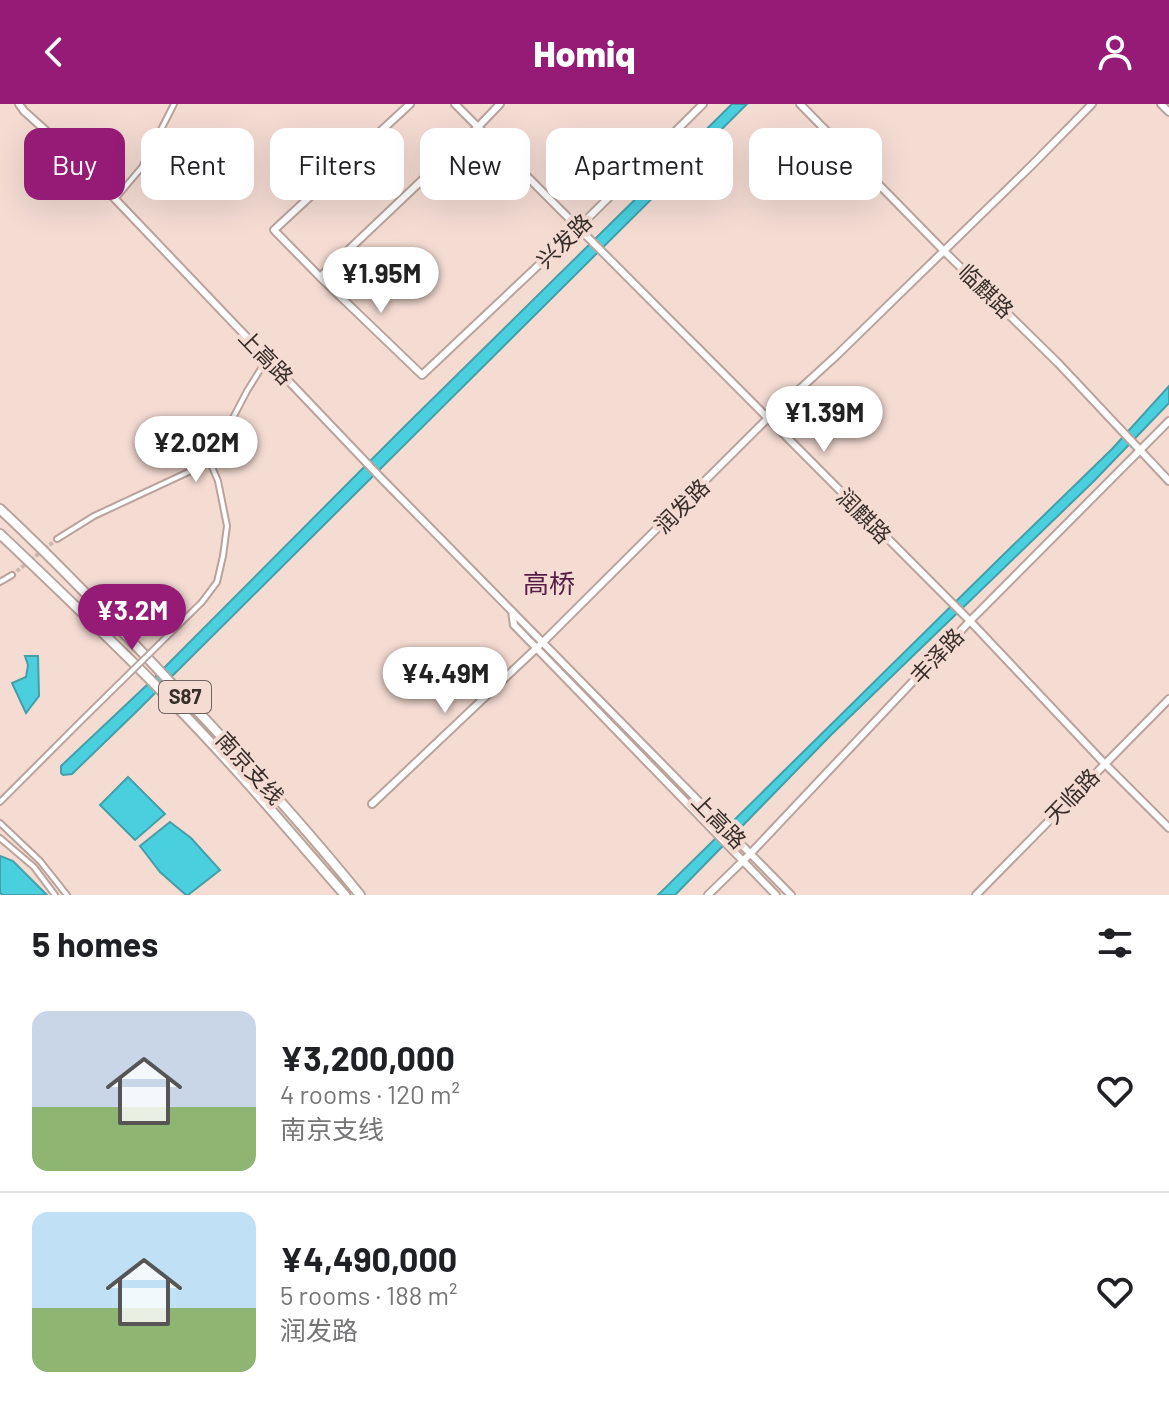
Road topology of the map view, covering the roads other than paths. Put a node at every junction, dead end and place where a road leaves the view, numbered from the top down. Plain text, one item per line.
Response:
1 (19, 104) edge
2 (174, 104) edge
3 (410, 104) edge
4 (455, 104) edge
5 (500, 104) edge
6 (703, 104) edge
7 (800, 104) edge
8 (1092, 104) edge
9 (1161, 104) edge
10 (1169, 112) edge
11 (478, 127) junction
12 (43, 128) edge
13 (125, 187) edge
14 (116, 200) edge
15 (578, 228) junction
16 (943, 250) junction
17 (320, 277) junction
18 (268, 359) junction
19 (767, 419) junction
20 (1169, 421) edge
21 (1140, 449) junction
22 (210, 462) junction
23 (1169, 481) edge
24 (0, 509) edge
25 (0, 534) edge
26 (57, 539) tunnel mouth
27 (12, 575) tunnel mouth
28 (0, 582) edge
29 (970, 621) junction
30 (541, 645) junction
31 (1169, 699) edge
32 (1104, 763) junction
33 (0, 802) edge
34 (372, 804) dead end
35 (0, 823) edge
36 (1169, 828) edge
37 (0, 838) edge
38 (750, 854) junction
39 (743, 861) junction
40 (55, 895) edge
41 (67, 895) edge
42 (345, 895) edge
43 (360, 895) edge
44 (708, 895) edge
45 (776, 895) edge
46 (791, 895) edge
47 (976, 895) edge

1 - 12 street, 上高路
2 - 13 street
3 - 17 street
4 - 11 street, 润麒路
5 - 11 street
6 - 15 street, 兴发路
7 - 16 street, 临麒路
8 - 16 street, 润发路
9 - 10 street
11 - 15 street, 润麒路
11 - 17 street
14 - 18 street, 上高路
15 - 17 street, 兴发路
15 - 19 street, 润麒路
16 - 19 street, 润发路
16 - 21 street, 临麒路
18 - 22 street
18 - 30 street, 上高路
19 - 29 street, 润麒路
19 - 30 street, 润发路
20 - 21 street, 丰泽路
21 - 23 street, 临麒路
21 - 29 street, 丰泽路
22 - 26 street
22 - 33 street, bridge
24 - 43 highway, 南京支线 / S87
25 - 42 highway, 南京支线 / S87
27 - 28 street
29 - 32 street, 润麒路
29 - 38 street, 丰泽路
30 - 34 street, 润发路
30 - 38 street, 上高路
30 - 39 street, 上高路
31 - 32 street, 天临路
32 - 36 street, 润麒路
32 - 47 street, 天临路
35 - 41 street
37 - 40 street
38 - 39 street, 丰泽路
38 - 46 street, 上高路
39 - 44 street, 丰泽路
39 - 45 street, 上高路

